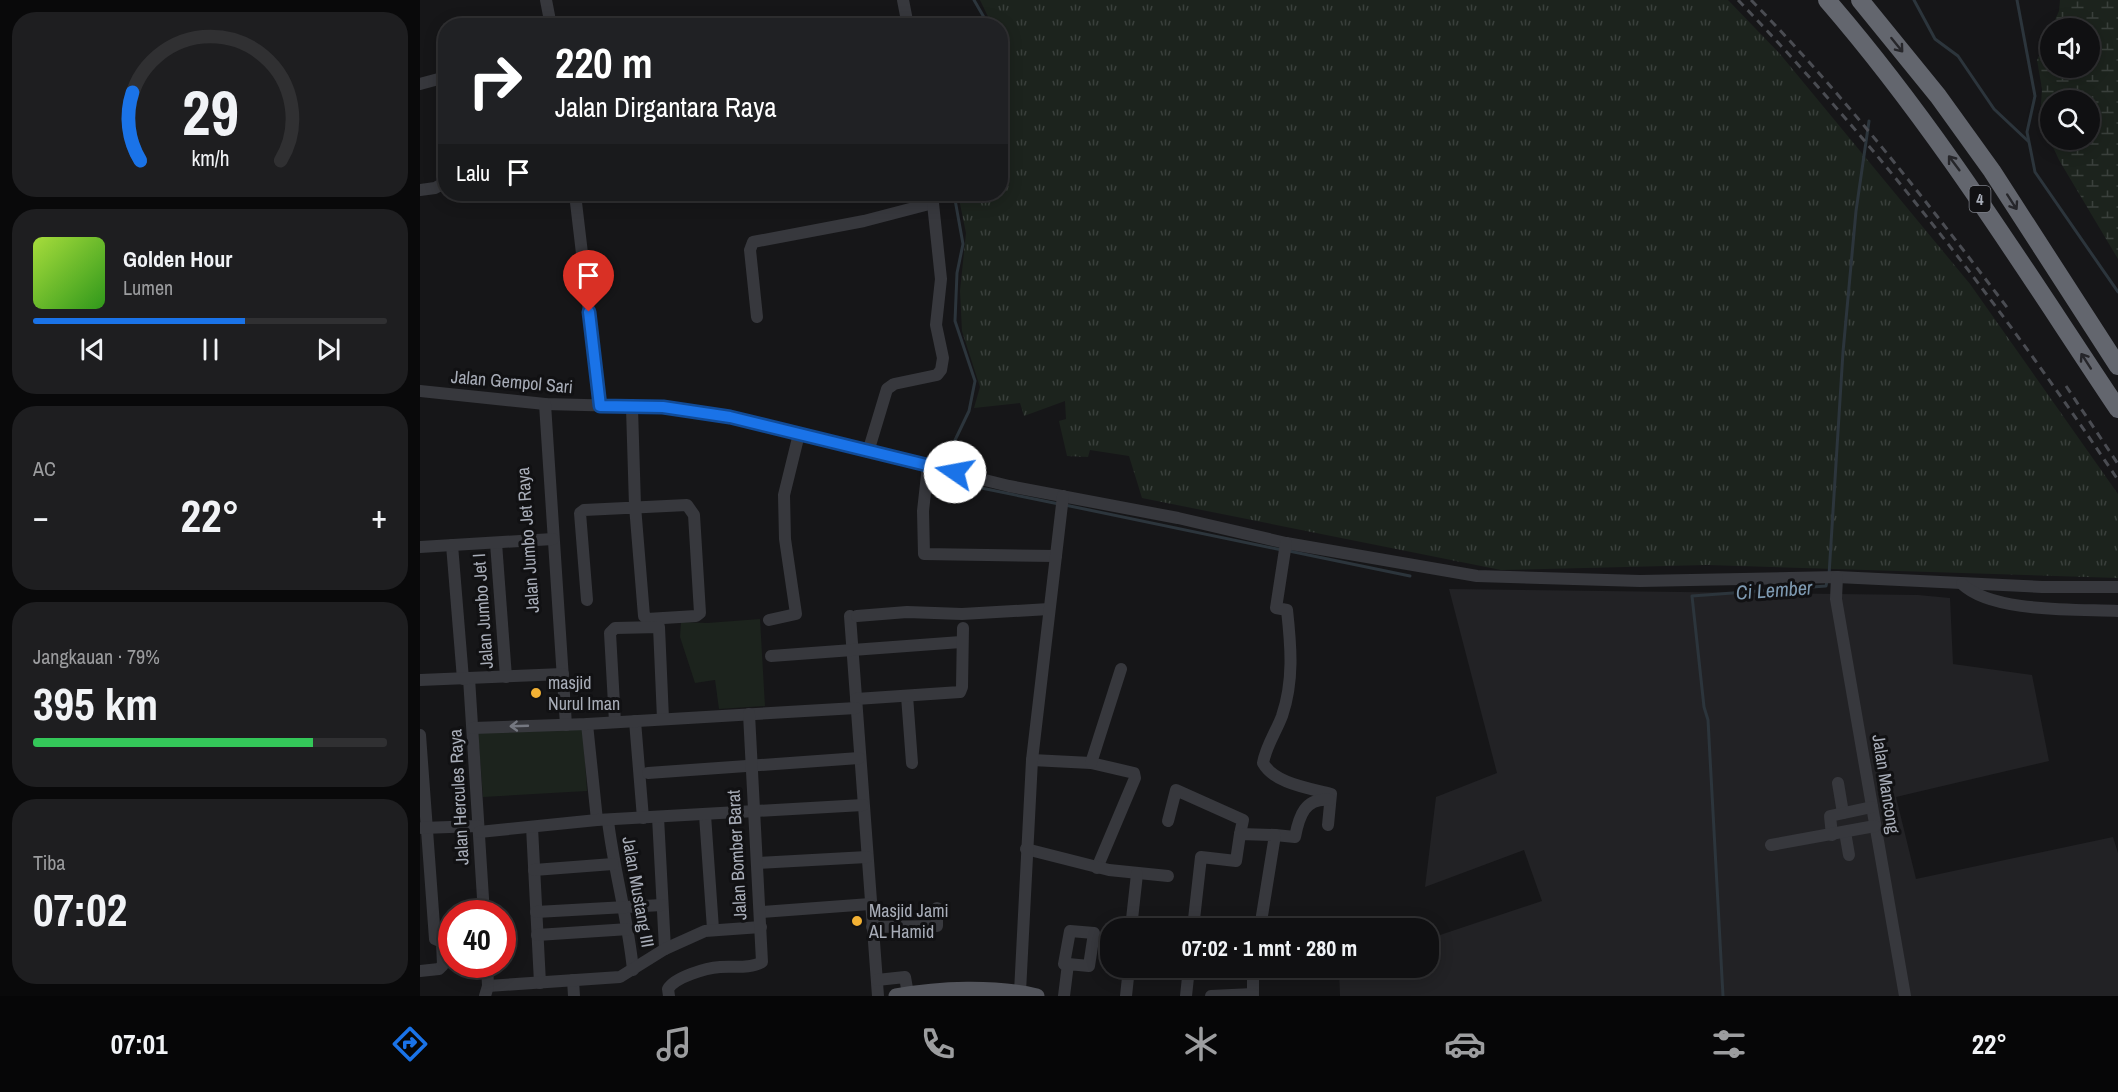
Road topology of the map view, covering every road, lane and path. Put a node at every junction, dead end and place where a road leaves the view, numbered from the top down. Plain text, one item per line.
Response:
1 (546, 0) edge
2 (903, 0) edge
3 (1827, 0) edge
4 (1860, 0) edge
5 (549, 18) edge
6 (906, 18) edge
7 (438, 79) edge
8 (420, 84) edge
9 (438, 186) edge
10 (420, 190) edge
11 (576, 201) edge
12 (924, 201) edge
13 (933, 201) edge
14 (757, 317) dead end
15 (2118, 366) edge
16 (420, 391) edge
17 (542, 404) junction
18 (600, 406) junction
19 (632, 408) junction
20 (2118, 410) edge
21 (799, 434) junction
22 (868, 452) junction
23 (932, 467) junction
24 (1062, 503) junction
25 (635, 506) junction
26 (549, 539) junction
27 (496, 543) junction
28 (452, 545) junction
29 (420, 547) edge
30 (1285, 548) junction
31 (1056, 556) junction
32 (1833, 582) junction
33 (1962, 584) junction
34 (2118, 586) edge
35 (587, 600) dead end
36 (1049, 609) junction
37 (2118, 611) edge
38 (769, 620) dead end
39 (963, 628) dead end
40 (961, 642) junction
41 (854, 650) junction
42 (771, 656) dead end
43 (1121, 669) dead end
44 (559, 674) junction
45 (506, 677) junction
46 (466, 678) junction
47 (420, 680) edge
48 (907, 696) junction
49 (856, 703) junction
50 (749, 714) junction
51 (663, 719) junction
52 (635, 720) junction
53 (615, 722) junction
54 (587, 724) junction
55 (566, 725) junction
56 (473, 728) junction
57 (420, 735) edge
58 (859, 758) junction
59 (1032, 760) junction
60 (912, 763) dead end
61 (1091, 763) junction
62 (751, 765) junction
63 (648, 774) dead end
64 (422, 775) edge
65 (1838, 783) dead end
66 (1330, 800) junction
67 (863, 805) junction
68 (1872, 807) junction
69 (754, 813) junction
70 (1843, 813) junction
71 (705, 815) junction
72 (658, 817) junction
73 (643, 818) junction
74 (603, 820) junction
75 (1168, 820) dead end
76 (1328, 825) dead end
77 (1875, 826) junction
78 (532, 827) junction
79 (424, 828) edge
80 (478, 829) junction
81 (1838, 833) junction
82 (1240, 834) junction
83 (1275, 835) junction
84 (1771, 845) dead end
85 (1026, 849) junction
86 (1849, 855) dead end
87 (867, 857) junction
88 (758, 863) junction
89 (613, 864) junction
90 (425, 868) edge
91 (1098, 868) junction
92 (534, 870) junction
93 (1137, 874) junction
94 (1168, 876) dead end
95 (483, 900) edge
96 (662, 904) junction
97 (870, 904) junction
98 (623, 907) junction
99 (937, 908) dead end
100 (536, 912) junction
101 (761, 912) junction
102 (426, 916) edge
103 (1132, 918) edge
104 (1194, 918) edge
105 (1262, 918) edge
106 (761, 927) junction
107 (872, 927) junction
108 (629, 929) junction
109 (713, 929) junction
110 (537, 935) junction
111 (438, 940) edge
112 (665, 949) junction
113 (1068, 964) dead end
114 (438, 968) edge
115 (633, 969) junction
116 (420, 971) edge
117 (1129, 978) edge
118 (1188, 978) edge
119 (1253, 978) edge
120 (573, 980) junction
121 (877, 980) junction
122 (540, 983) junction
123 (486, 991) edge
124 (1020, 992) junction
125 (975, 994) edge
126 (901, 995) edge
127 (1253, 995) edge
128 (574, 996) edge
129 (669, 996) edge
130 (878, 996) edge
131 (1037, 996) edge
132 (1064, 996) edge
133 (1126, 996) edge
134 (1186, 996) edge
135 (1211, 996) edge
136 (1905, 996) edge

1 - 5 street
2 - 6 street
20 -> 3 highway, 4
4 -> 15 highway, 4
7 - 8 street
9 - 10 street
11 - 18 street
12 - 14 street
13 - 22 street
16 - 17 street, Jalan Gempol Sari
17 - 18 street, Jalan Gempol Sari
17 - 26 street, Jalan Jumbo Jet Raya
18 - 19 street, Jalan Gempol Sari
19 - 21 street, Jalan Gempol Sari
19 - 25 street
21 - 22 street, Jalan Gempol Sari
21 - 38 street
22 - 23 street, Jalan Gempol Sari
23 - 24 street, Jalan Gempol Sari
23 - 31 street
24 - 30 street, Jalan Gempol Sari
24 - 31 street
25 - 25 street
25 - 35 street
26 - 27 street
26 - 44 street, Jalan Jumbo Jet Raya
27 - 28 street
27 - 45 street, Jalan Jumbo Jet I
28 - 29 street
28 - 46 street, Jalan Hercules Raya
30 - 32 street, Jalan Gempol Sari
30 - 66 street
31 - 36 street
32 - 33 street, Jalan Gempol Sari
32 - 68 street, Jalan Mancong
33 - 34 street, Jalan Gempol Sari
33 - 37 street
36 - 41 street
36 - 59 street
39 - 40 street
40 - 41 street
40 - 48 street
41 - 42 street
41 - 49 street
43 - 61 street
44 - 45 street
44 - 55 street, Jalan Jumbo Jet Raya
45 - 46 street
46 - 47 street
46 - 56 street, Jalan Hercules Raya
48 - 49 street
48 - 60 street
49 - 50 street
49 - 58 street
50 - 51 street
50 - 62 street, Jalan Bomber Barat
51 - 52 street
51 - 53 street
52 - 53 street
52 - 73 street
53 - 54 street
54 - 55 street
54 - 74 street, Jalan Mustang III
55 -> 56 street
56 - 80 street, Jalan Hercules Raya
57 - 64 street
58 - 62 street
58 - 67 street
59 - 61 street
59 - 85 street
61 - 91 street
62 - 63 street
62 - 69 street, Jalan Bomber Barat
64 - 79 street
65 - 70 street
66 - 76 street
66 - 83 street
67 - 69 street
67 - 87 street
68 - 70 street
68 - 77 street, Jalan Mancong
69 - 71 street
69 - 88 street, Jalan Bomber Barat
70 - 81 street
71 - 72 street
71 - 109 street
72 - 73 street
72 - 96 street
73 - 74 street
74 - 78 street
74 - 89 street, Jalan Mustang III
75 - 82 street
77 - 81 street
77 - 136 street, Jalan Mancong
78 - 80 street
78 - 92 street
79 - 80 street
79 - 90 street
80 - 95 street, Jalan Hercules Raya
81 - 84 street
81 - 86 street
82 - 83 street
82 - 104 street
83 - 105 street
85 - 91 street
85 - 124 street
87 - 88 street
87 - 97 street
88 - 101 street, Jalan Bomber Barat
89 - 92 street
89 - 98 street, Jalan Mustang III
90 - 102 street
91 - 93 street
92 - 100 street
93 - 94 street
93 - 103 street
96 - 98 street
96 - 112 street
97 - 101 street
97 - 107 street
98 - 100 street
98 - 108 street, Jalan Mustang III
99 - 107 street
100 - 110 street
101 - 106 street, Jalan Bomber Barat
102 - 111 street
106 - 109 street, Jalan Bomber Barat
106 - 129 street
107 - 121 street
108 - 110 street
108 - 115 street, Jalan Mustang III
109 - 112 street, Jalan Bomber Barat
110 - 122 street
112 - 115 street, Jalan Bomber Barat
113 - 132 street
114 - 116 street
115 - 120 street, Jalan Bomber Barat
117 - 133 street
118 - 134 street
119 - 127 street
120 - 122 street, Jalan Bomber Barat
120 - 128 street
121 - 126 street
121 - 130 street
122 - 123 street, Jalan Bomber Barat
124 - 125 main road
124 - 131 main road
125 - 126 main road
127 - 135 street

